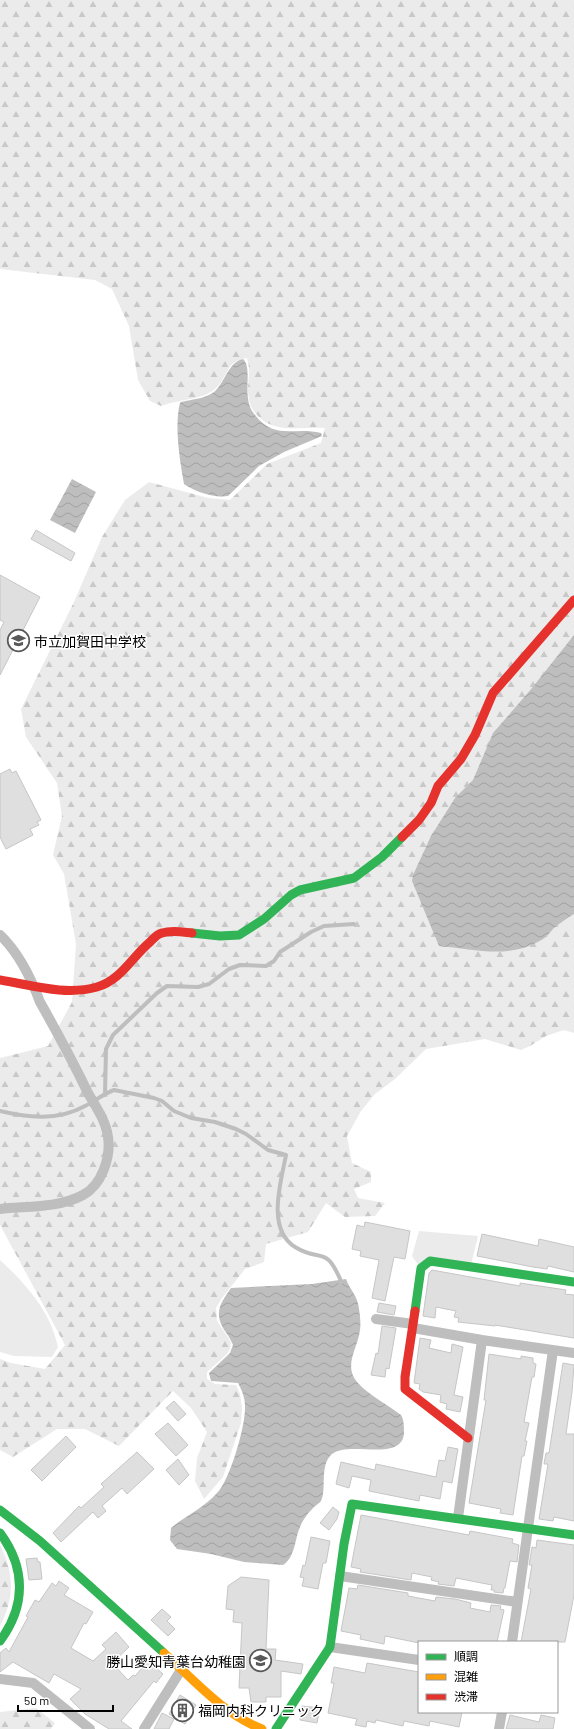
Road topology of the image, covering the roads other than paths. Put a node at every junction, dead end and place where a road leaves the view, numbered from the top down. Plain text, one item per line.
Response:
1 (574, 600) edge
2 (0, 935) edge
3 (0, 980) edge
4 (34, 985) junction
5 (0, 1209) edge
6 (574, 1282) edge
7 (376, 1318) dead end
8 (413, 1326) junction
9 (482, 1340) junction
10 (553, 1350) junction
11 (574, 1353) edge
12 (468, 1438) junction
13 (0, 1510) edge
14 (458, 1518) junction
15 (528, 1529) junction
16 (0, 1533) edge
17 (574, 1535) edge
18 (340, 1576) junction
19 (517, 1602) junction
20 (0, 1641) edge
21 (512, 1641) edge
22 (330, 1647) junction
23 (418, 1660) edge
24 (181, 1670) junction
25 (0, 1679) edge
26 (502, 1713) edge
27 (90, 1729) edge
28 (144, 1729) edge
29 (262, 1729) edge
30 (276, 1729) edge
31 (499, 1729) edge

1 - 4 street
2 - 4 street
3 - 4 street
4 - 5 street
6 - 8 street
7 - 8 street
8 - 9 street
8 - 12 street
9 - 10 street
9 - 12 street
10 - 11 street
10 - 15 street
12 - 14 street
13 - 24 street
14 - 15 street
14 - 18 street
15 - 17 street
15 - 19 street
16 - 20 street
18 - 19 street
18 - 22 street
19 - 21 street
22 - 23 street
22 - 30 street
24 - 28 street
24 - 29 street
25 - 27 street
26 - 31 street

